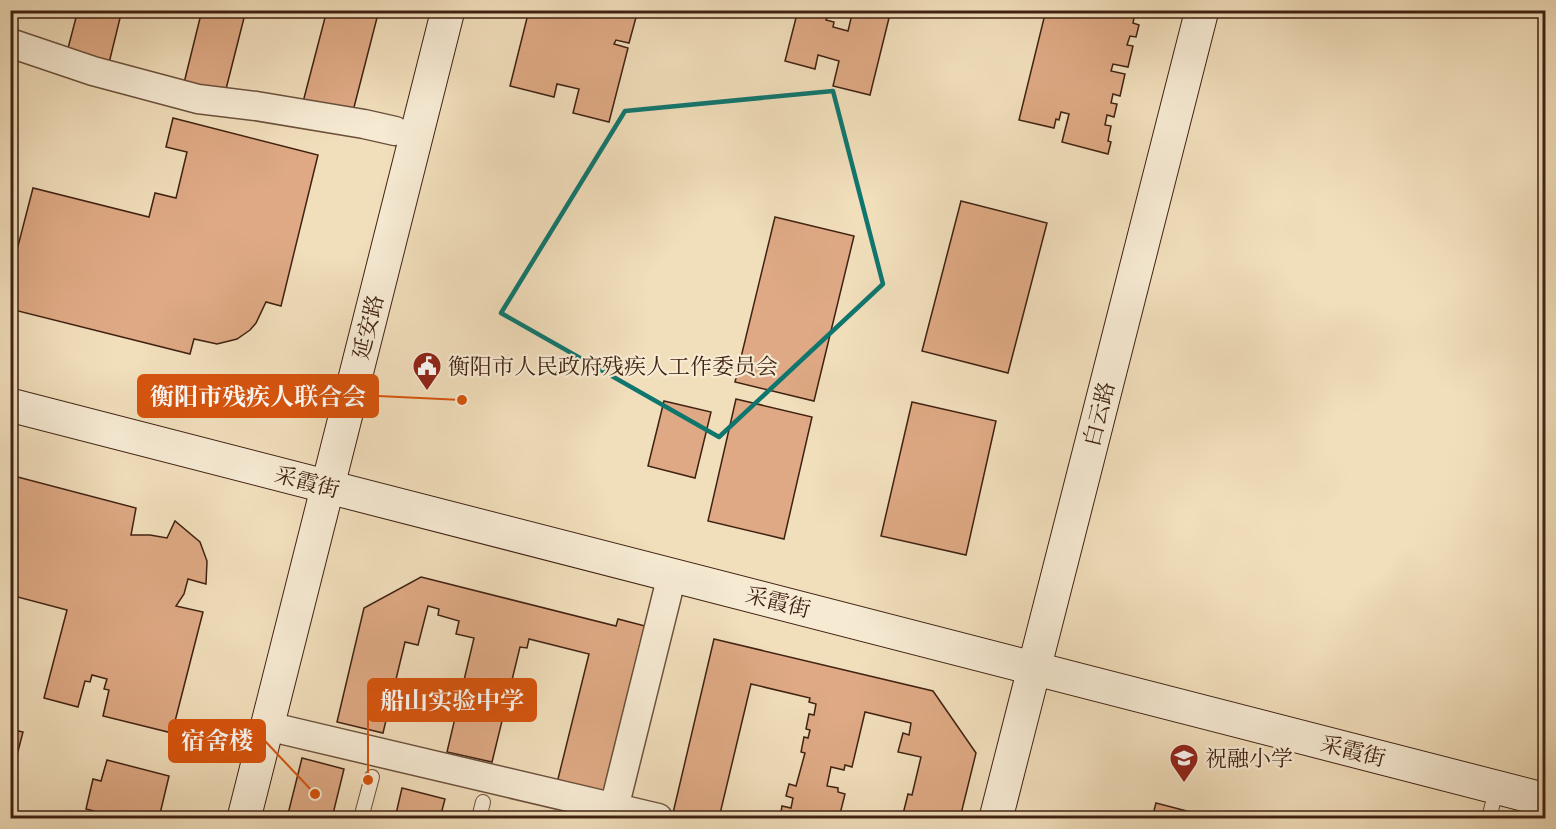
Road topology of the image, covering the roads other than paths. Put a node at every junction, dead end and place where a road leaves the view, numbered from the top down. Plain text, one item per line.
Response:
1 (425, 10) edge
2 (448, 10) edge
3 (1202, 10) edge
4 (1211, 10) edge
5 (10, 43) edge
6 (395, 131) junction
7 (10, 387) edge
8 (10, 405) edge
9 (319, 475) junction
10 (672, 575) junction
11 (673, 639) dead end
12 (1045, 661) junction
13 (267, 726) junction
14 (372, 777) dead end
15 (1545, 779) edge
16 (1497, 788) junction
17 (1545, 800) edge
18 (483, 802) dead end
19 (614, 808) junction
20 (220, 819) edge
21 (243, 819) edge
22 (362, 819) edge
23 (479, 819) edge
24 (658, 819) edge
25 (996, 819) edge
26 (1015, 819) edge
27 (1489, 819) edge

1 - 6 main road, 延安路
2 - 9 main road, 延安路
3 - 12 main road, 白云路
4 - 12 main road, 白云路
5 - 6 street
6 - 9 main road, 延安路
7 - 9 main road, 采霞街
8 - 9 main road, 采霞街
9 - 10 main road, 采霞街
9 - 12 main road, 采霞街
9 - 13 main road, 延安路
9 - 20 main road, 延安路
10 - 11 street
10 - 12 main road, 采霞街
10 - 19 street
12 - 15 main road, 采霞街
12 - 16 main road, 采霞街
12 - 25 main road, 白云路
12 - 26 main road, 白云路
13 - 19 street
13 - 21 main road, 延安路
14 - 22 lane
16 - 17 main road, 采霞街
16 - 27 lane
18 - 23 lane
19 - 24 street

